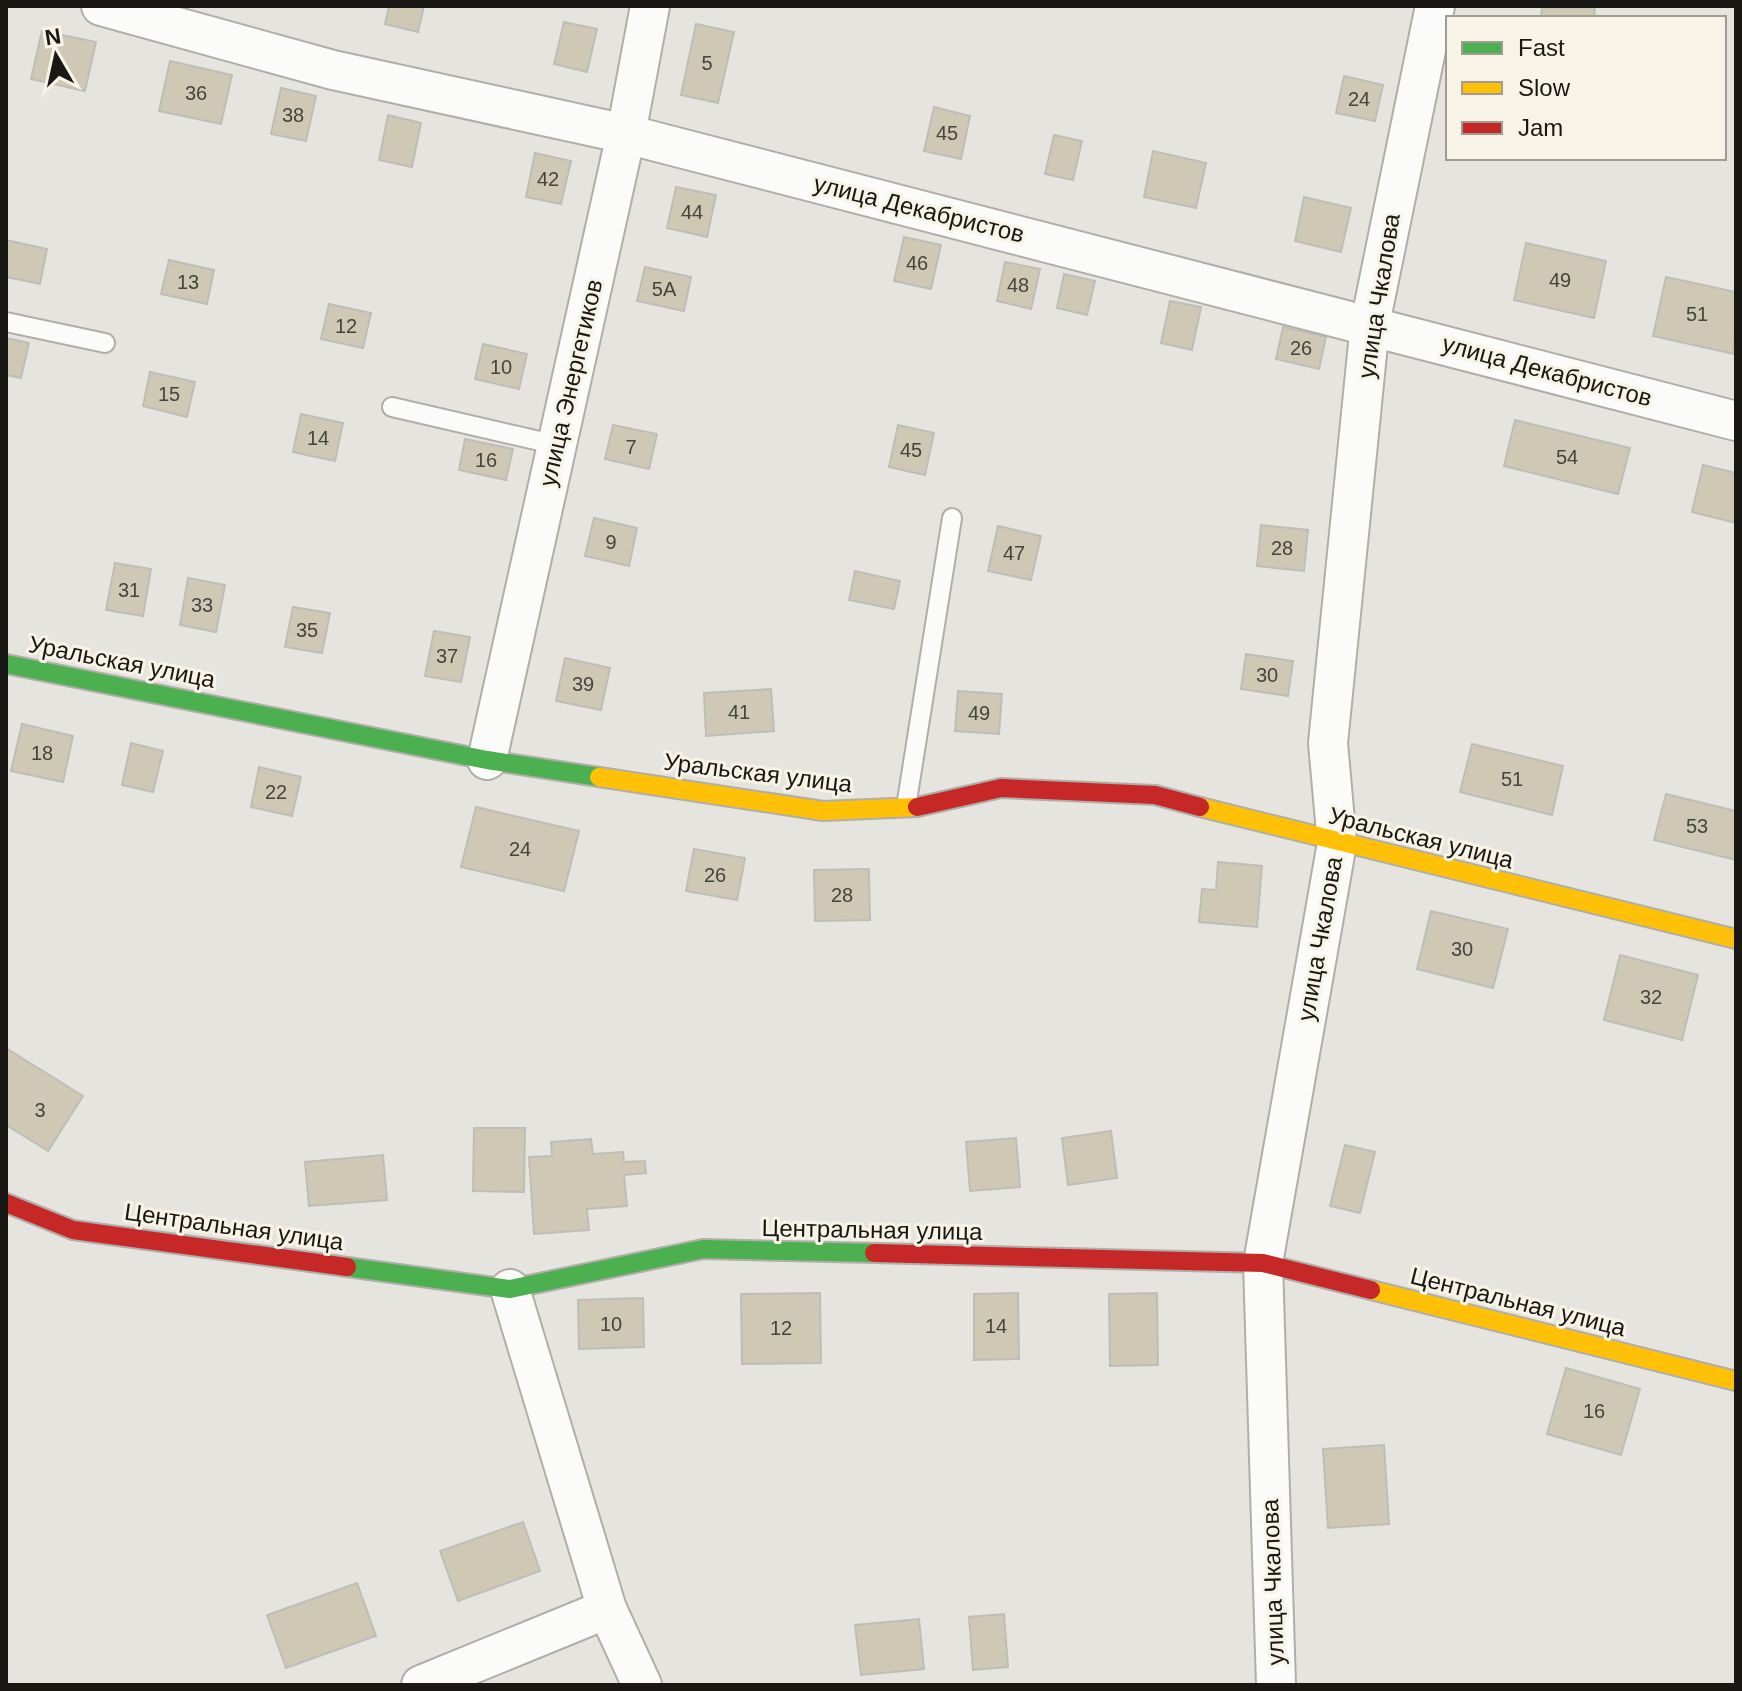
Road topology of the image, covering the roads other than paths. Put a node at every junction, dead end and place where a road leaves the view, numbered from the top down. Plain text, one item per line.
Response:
1 (101, 6) edge
2 (650, 6) edge
3 (1435, 6) edge
4 (626, 134) junction
5 (6, 322) edge
6 (1370, 324) junction
7 (105, 343) dead end
8 (392, 407) dead end
9 (1736, 421) edge
10 (557, 445) junction
11 (952, 518) dead end
12 (6, 664) edge
13 (487, 760) junction
14 (906, 809) junction
15 (1337, 843) junction
16 (1736, 939) edge
17 (6, 1203) edge
18 (1263, 1263) junction
19 (510, 1289) junction
20 (1736, 1381) edge
21 (607, 1609) junction
22 (421, 1685) edge
23 (642, 1685) edge
24 (1276, 1685) edge

1 - 4 street, улица Декабристов
2 - 4 street, улица Энергетиков
3 - 6 street, улица Чкалова
4 - 6 street, улица Декабристов
4 - 10 street, улица Энергетиков
5 - 7 lane
6 - 9 street, улица Декабристов
6 - 15 street, улица Чкалова
8 - 10 lane
10 - 13 street, улица Энергетиков
11 - 14 lane
12 - 13 street, Уральская улица
13 - 14 street, Уральская улица
14 - 15 street, Уральская улица
15 - 16 street, Уральская улица
15 - 18 street, улица Чкалова
17 - 19 street, Центральная улица
18 - 19 street, Центральная улица
18 - 20 street, Центральная улица
18 - 24 street, улица Чкалова
19 - 21 street
21 - 22 street
21 - 23 street

